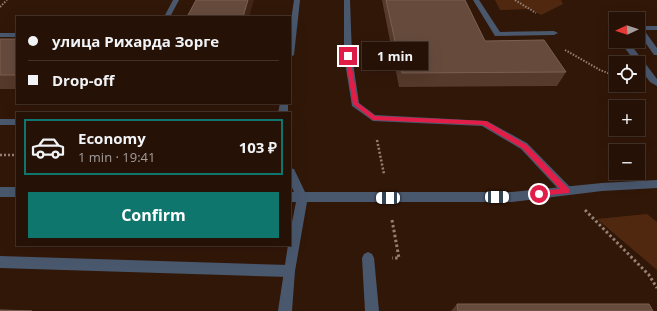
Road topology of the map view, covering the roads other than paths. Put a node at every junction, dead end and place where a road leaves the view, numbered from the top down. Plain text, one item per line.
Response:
1 (176, 0) edge
2 (297, 0) edge
3 (347, 0) edge
4 (476, 0) edge
5 (168, 16) edge
6 (657, 28) edge
7 (554, 34) road end
8 (0, 35) edge
9 (16, 35) edge
10 (291, 47) edge
11 (629, 48) edge
12 (657, 53) edge
13 (657, 83) edge
14 (0, 122) edge
15 (16, 122) edge
16 (291, 176) edge
17 (657, 184) edge
18 (566, 191) junction
19 (0, 192) edge
20 (16, 192) edge
21 (296, 197) edge
22 (368, 258) dead end
23 (0, 262) edge
24 (289, 271) junction
25 (285, 311) edge
26 (372, 311) edge

1 - 5 street
2 - 10 street
3 - 18 street
4 - 7 street
6 - 12 street
8 - 9 street
11 - 13 street
14 - 15 street
16 - 21 street
17 - 18 street
18 - 21 street
19 - 20 street
21 - 24 street
22 - 26 street
23 - 24 street
24 - 25 street

